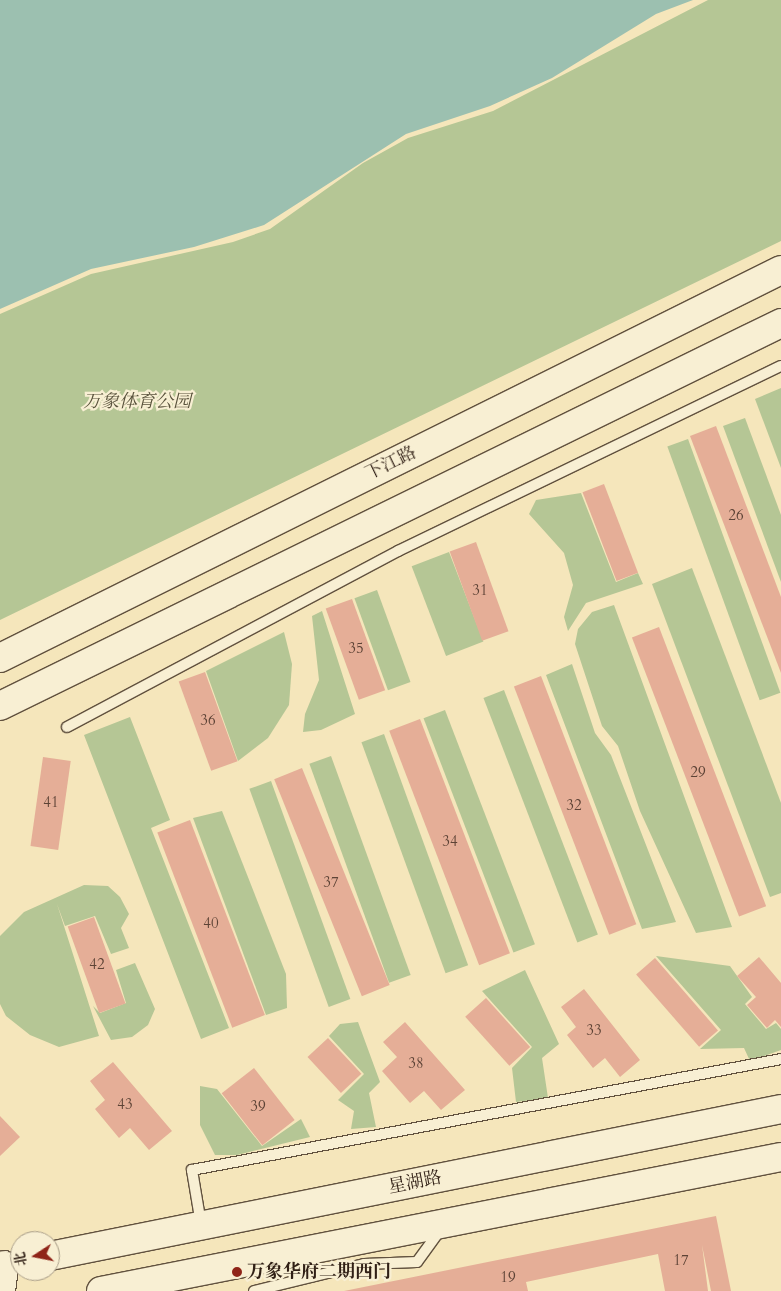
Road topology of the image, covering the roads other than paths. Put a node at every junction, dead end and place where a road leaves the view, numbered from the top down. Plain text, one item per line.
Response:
1 (781, 270) edge
2 (781, 322) edge
3 (781, 366) edge
4 (0, 658) edge
5 (0, 706) edge
6 (67, 727) dead end
7 (781, 1059) edge
8 (781, 1109) edge
9 (781, 1157) edge
10 (444, 1224) junction
11 (201, 1226) junction
12 (60, 1254) edge
13 (101, 1291) edge
14 (254, 1291) edge

1 - 4 main road, 下江路
2 - 5 main road
3 - 6 lane
7 - 11 lane
8 - 11 main road, 星湖路
9 - 10 main road
10 - 13 main road
10 - 14 lane
11 - 12 main road, 星湖路

